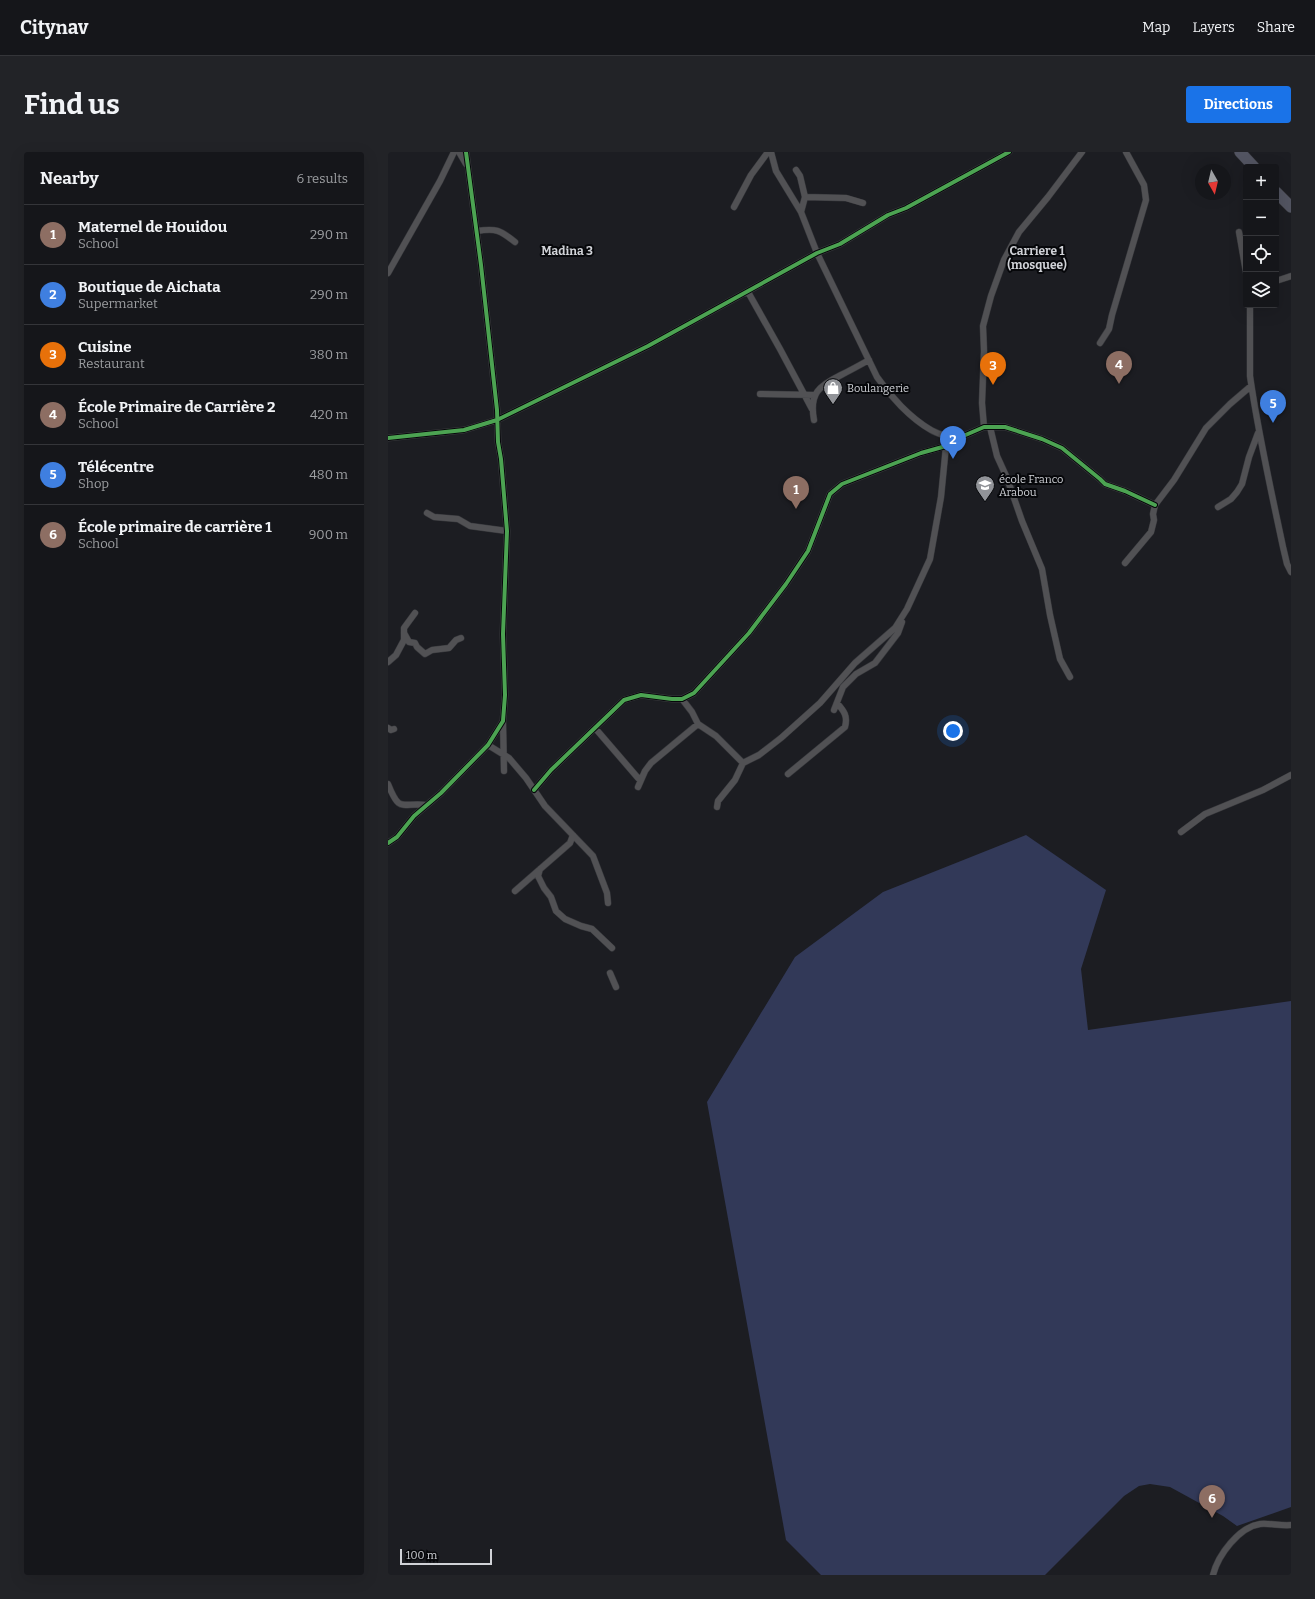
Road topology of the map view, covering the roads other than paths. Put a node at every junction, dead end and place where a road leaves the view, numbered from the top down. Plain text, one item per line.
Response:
1 (454, 152) edge
2 (459, 152) edge
3 (466, 152) edge
4 (770, 152) edge
5 (1009, 152) edge
6 (1082, 152) edge
7 (1126, 152) edge
8 (1240, 152) edge
9 (1251, 164) edge
10 (468, 166) junction
11 (796, 170) dead end
12 (1279, 195) edge
13 (804, 197) junction
14 (863, 203) dead end
15 (734, 207) dead end
16 (1291, 207) edge
17 (801, 212) junction
18 (477, 232) junction
19 (1239, 232) dead end
20 (515, 242) dead end
21 (817, 253) junction
22 (1243, 255) edge
23 (388, 273) edge
24 (1291, 276) edge
25 (1279, 280) edge
26 (748, 292) junction
27 (1250, 308) edge
28 (1100, 343) dead end
29 (869, 360) junction
30 (1251, 386) junction
31 (760, 394) dead end
32 (804, 394) junction
33 (815, 395) junction
34 (812, 410) junction
35 (497, 420) junction
36 (814, 420) dead end
37 (987, 427) junction
38 (1258, 433) junction
39 (388, 438) edge
40 (954, 440) junction
41 (946, 446) junction
42 (1156, 505) junction
43 (1218, 507) dead end
44 (427, 513) dead end
45 (507, 531) junction
46 (1125, 563) dead end
47 (1291, 572) edge
48 (905, 611) junction
49 (415, 613) dead end
50 (404, 634) junction
51 (462, 638) dead end
52 (388, 662) edge
53 (1070, 677) dead end
54 (682, 699) junction
55 (837, 703) junction
56 (834, 710) dead end
57 (503, 721) junction
58 (698, 724) junction
59 (595, 728) junction
60 (488, 745) junction
61 (504, 755) junction
62 (743, 763) junction
63 (504, 770) dead end
64 (788, 774) dead end
65 (1291, 775) edge
66 (638, 778) dead end
67 (388, 784) edge
68 (638, 787) dead end
69 (534, 790) junction
70 (388, 795) edge
71 (395, 799) junction
72 (427, 805) junction
73 (717, 807) dead end
74 (1181, 832) dead end
75 (573, 835) junction
76 (388, 843) edge
77 (540, 869) junction
78 (515, 891) dead end
79 (608, 903) dead end
80 (612, 948) dead end
81 (610, 973) dead end
82 (616, 987) dead end
83 (1291, 1525) edge
84 (1213, 1575) edge

1 - 23 street
2 - 10 street
3 - 10 street
4 - 15 street
4 - 17 street
5 - 21 street
6 - 37 street
7 - 28 street
8 - 9 highway
10 - 18 street
11 - 13 street
12 - 16 highway
13 - 14 street
13 - 17 street
17 - 21 street
18 - 20 street
18 - 35 street
19 - 22 street
21 - 26 street
21 - 29 street
24 - 25 street
26 - 32 street
26 - 35 street
27 - 30 street
29 - 33 street
29 - 40 street
30 - 38 street
30 - 42 street
31 - 32 street
32 - 33 street
32 - 34 street
33 - 34 street
34 - 36 street
35 - 39 street
35 - 45 street
37 - 40 street
37 - 42 street
37 - 53 street
38 - 43 street
38 - 47 street
40 - 41 street
41 - 48 street
41 - 54 street
42 - 46 street
44 - 45 street
45 - 57 street
48 - 55 street
48 - 62 street
49 - 50 street
50 - 51 street
50 - 52 street
54 - 58 street
54 - 59 street
55 - 56 street
55 - 64 street
57 - 60 street
57 - 61 street
58 - 62 street
58 - 68 street
59 - 66 street
59 - 69 street
60 - 61 street
60 - 72 street
61 - 63 street
61 - 69 street
62 - 73 street
65 - 74 street
67 - 71 street
69 - 75 street
70 - 71 street
71 - 72 street
72 - 76 street
75 - 77 street
75 - 79 street
77 - 78 street
77 - 80 street
81 - 82 street
83 - 84 street

